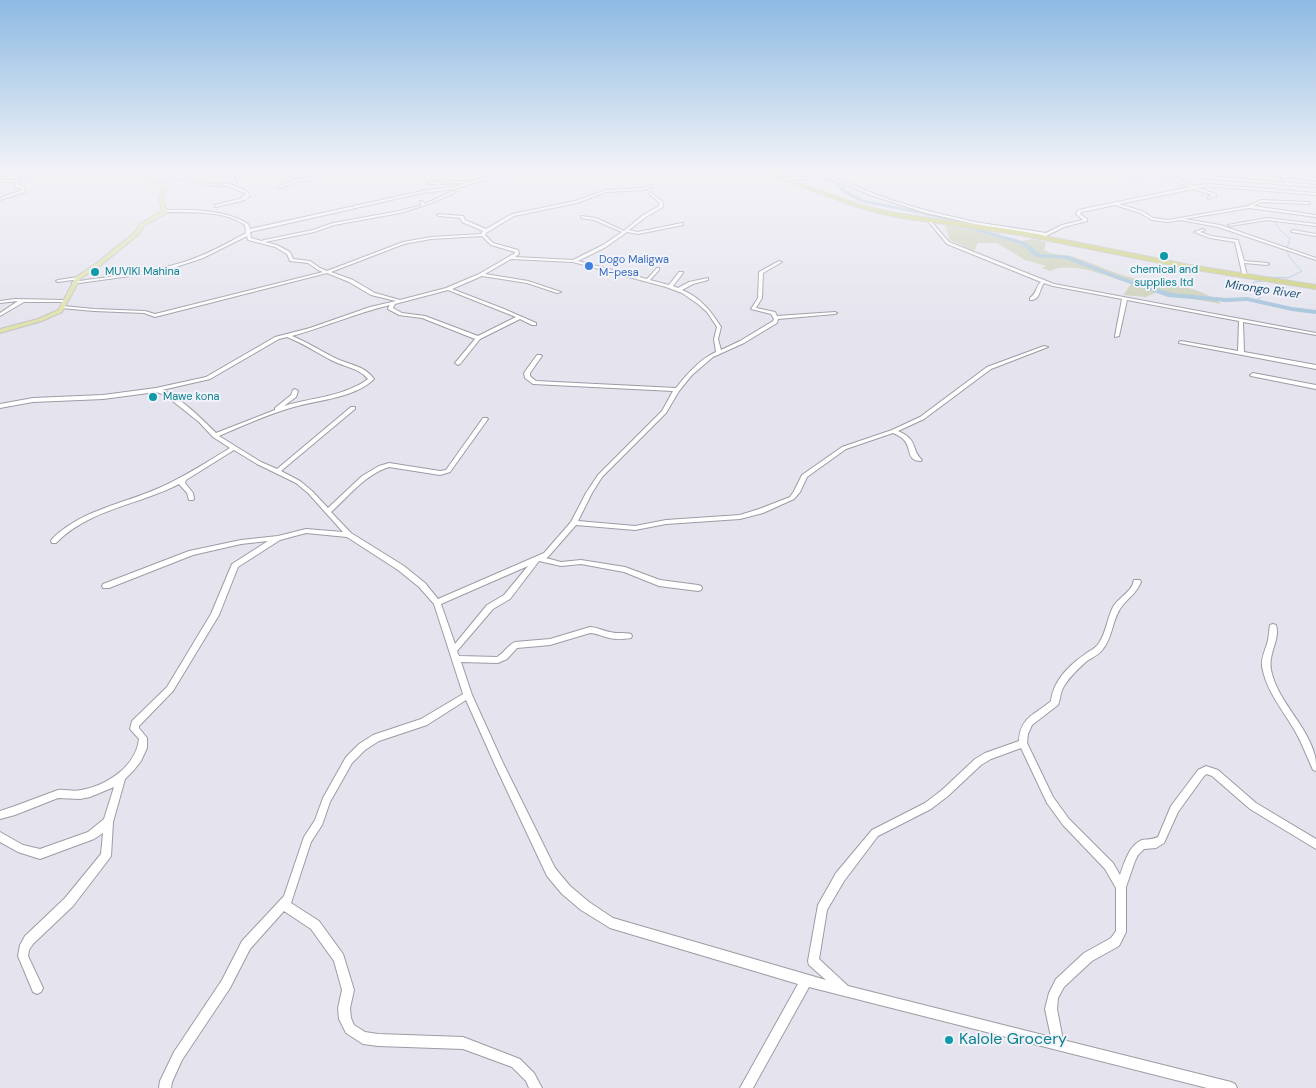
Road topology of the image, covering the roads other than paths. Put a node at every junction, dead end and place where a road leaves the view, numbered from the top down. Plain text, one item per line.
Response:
1 (146, 223) edge
2 (245, 223) edge
3 (295, 223) edge
4 (340, 223) edge
5 (466, 223) edge
6 (501, 223) edge
7 (606, 223) edge
8 (635, 223) edge
9 (932, 223) edge
10 (951, 223) edge
11 (970, 223) edge
12 (1078, 223) edge
13 (1202, 223) edge
14 (1243, 223) edge
15 (1297, 223) edge
16 (682, 224) dead end
17 (1230, 225) dead end
18 (1316, 225) edge
19 (1203, 230) dead end
20 (1293, 231) dead end
21 (626, 232) junction
22 (484, 233) junction
23 (248, 234) junction
24 (1043, 235) junction
25 (1316, 235) edge
26 (466, 237) junction
27 (490, 242) junction
28 (517, 251) junction
29 (512, 258) junction
30 (1316, 258) edge
31 (556, 259) junction
32 (573, 261) junction
33 (780, 262) dead end
34 (1242, 262) junction
35 (1267, 264) dead end
36 (658, 269) dead end
37 (327, 272) junction
38 (681, 273) dead end
39 (481, 275) junction
40 (1245, 276) junction
41 (706, 279) dead end
42 (76, 280) junction
43 (648, 280) junction
44 (58, 281) dead end
45 (1043, 282) junction
46 (670, 286) junction
47 (1316, 287) edge
48 (448, 289) junction
49 (678, 290) junction
50 (559, 292) dead end
51 (1125, 298) junction
52 (1032, 299) dead end
53 (401, 300) junction
54 (22, 301) junction
55 (0, 302) edge
56 (393, 303) junction
57 (64, 304) junction
58 (836, 312) dead end
59 (0, 315) edge
60 (520, 317) junction
61 (776, 318) junction
62 (1241, 321) junction
63 (534, 324) dead end
64 (0, 331) edge
65 (1316, 334) edge
66 (286, 335) junction
67 (1116, 336) dead end
68 (478, 338) junction
69 (1181, 342) dead end
70 (1046, 347) dead end
71 (719, 352) junction
72 (1241, 353) junction
73 (540, 356) dead end
74 (458, 363) dead end
75 (1316, 367) edge
76 (1253, 374) dead end
77 (1316, 387) edge
78 (156, 390) junction
79 (677, 390) junction
80 (295, 391) dead end
81 (0, 406) edge
82 (353, 408) dead end
83 (276, 411) junction
84 (485, 419) dead end
85 (894, 431) junction
86 (215, 436) junction
87 (234, 448) junction
88 (919, 460) dead end
89 (277, 472) junction
90 (183, 479) junction
91 (191, 499) dead end
92 (327, 512) junction
93 (574, 523) junction
94 (349, 535) junction
95 (278, 538) junction
96 (54, 542) dead end
97 (538, 560) junction
98 (1137, 582) dead end
99 (106, 586) dead end
100 (698, 588) dead end
101 (437, 603) junction
102 (1273, 628) dead end
103 (628, 636) dead end
104 (454, 655) junction
105 (468, 695) junction
106 (1023, 743) junction
107 (1316, 767) edge
108 (121, 778) junction
109 (0, 814) edge
110 (108, 822) junction
111 (0, 837) edge
112 (1316, 844) edge
113 (1121, 887) junction
114 (285, 905) junction
115 (806, 982) junction
116 (37, 988) dead end
117 (845, 992) junction
118 (1058, 1045) junction
119 (165, 1088) edge
120 (536, 1088) edge
121 (746, 1088) edge
122 (1231, 1088) edge

1 - 42 main road
2 - 23 street
3 - 23 street
4 - 23 street
5 - 22 street
6 - 22 street
7 - 21 street
8 - 21 street
9 - 45 street
10 - 24 highway
11 - 24 street
12 - 24 street
13 - 30 street
14 - 17 street
15 - 18 street
16 - 21 street
19 - 34 street
20 - 25 street
21 - 32 street
22 - 26 street
22 - 27 street
23 - 37 street
23 - 42 street
24 - 40 highway
26 - 27 street
26 - 37 street
27 - 28 street
28 - 29 street
28 - 31 street
29 - 31 street
29 - 39 street
31 - 32 street
32 - 43 street
33 - 61 street
34 - 35 street
34 - 40 street
36 - 43 street
37 - 53 street
37 - 57 street
38 - 46 street
39 - 48 street
39 - 50 street
40 - 47 highway
41 - 49 street
42 - 44 street
42 - 57 main road
43 - 46 street
45 - 51 street
45 - 52 street
46 - 49 street
48 - 53 street
48 - 60 street
49 - 71 street
51 - 62 street
51 - 67 street
53 - 56 street
54 - 55 street
54 - 57 street
54 - 59 street
56 - 66 street
56 - 68 street
57 - 64 main road
58 - 61 street
60 - 63 street
60 - 68 street
61 - 71 street
62 - 65 street
62 - 72 street
66 - 78 street
66 - 83 street
68 - 74 street
69 - 72 street
70 - 85 street
71 - 79 street
72 - 75 street
73 - 79 street
76 - 77 street
78 - 81 street
78 - 86 street
79 - 93 street
80 - 83 street
82 - 89 street
83 - 86 street
84 - 92 street
85 - 88 street
85 - 93 street
86 - 87 street
87 - 89 street
87 - 90 street
89 - 92 street
90 - 91 street
90 - 96 street
92 - 94 street
93 - 97 street
94 - 95 street
94 - 101 street
95 - 99 street
95 - 108 street
97 - 100 street
97 - 101 street
97 - 104 street
98 - 106 street
101 - 104 street
102 - 107 street
103 - 104 street
104 - 105 street
105 - 114 street
105 - 115 street
106 - 113 street
106 - 117 street
108 - 109 street
108 - 110 street
110 - 111 street
110 - 116 street
112 - 113 street
113 - 118 street
114 - 119 street
114 - 120 street
115 - 117 street
115 - 121 street
117 - 118 street
118 - 122 street

